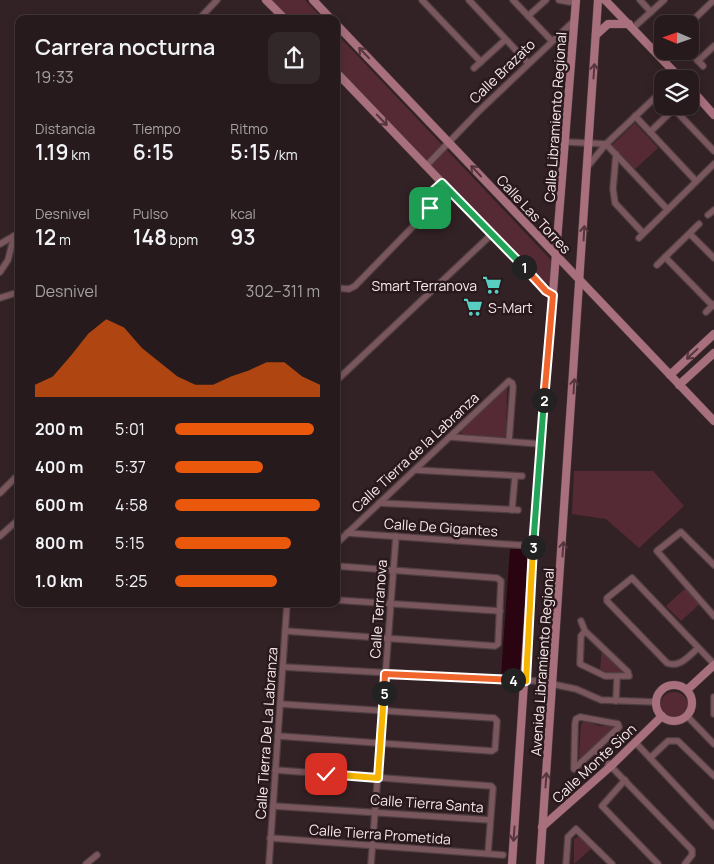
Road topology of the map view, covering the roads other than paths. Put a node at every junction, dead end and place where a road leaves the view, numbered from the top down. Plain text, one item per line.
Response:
1 (217, 0) edge
2 (266, 0) edge
3 (313, 0) edge
4 (422, 0) edge
5 (468, 0) edge
6 (513, 0) edge
7 (546, 0) edge
8 (560, 0) edge
9 (575, 0) edge
10 (598, 0) edge
11 (605, 0) edge
12 (640, 0) edge
13 (664, 0) edge
14 (714, 0) edge
15 (652, 12) junction
16 (203, 15) edge
17 (280, 15) edge
18 (327, 15) edge
19 (698, 15) edge
20 (528, 16) junction
21 (575, 20) junction
22 (632, 26) junction
23 (340, 28) edge
24 (596, 35) junction
25 (505, 40) junction
26 (552, 41) junction
27 (654, 46) edge
28 (714, 46) edge
29 (698, 61) joint
30 (481, 62) junction
31 (528, 63) junction
32 (703, 66) dead end
33 (474, 68) dead end
34 (340, 76) edge
35 (654, 98) edge
36 (699, 98) edge
37 (714, 114) edge
38 (668, 115) edge
39 (682, 115) edge
40 (635, 116) junction
41 (650, 132) junction
42 (448, 142) junction
43 (566, 142) junction
44 (589, 143) junction
45 (606, 144) junction
46 (714, 151) edge
47 (616, 154) junction
48 (714, 164) edge
49 (426, 166) junction
50 (588, 166) junction
51 (696, 181) junction
52 (442, 183) junction
53 (667, 209) junction
54 (714, 210) edge
55 (708, 216) dead end
56 (699, 224) dead end
57 (492, 234) junction
58 (690, 234) junction
59 (15, 235) edge
60 (15, 237) edge
61 (0, 244) edge
62 (557, 257) junction
63 (665, 257) junction
64 (714, 258) edge
65 (657, 265) dead end
66 (0, 272) edge
67 (581, 282) junction
68 (340, 288) edge
69 (15, 293) edge
70 (553, 295) junction
71 (0, 298) edge
72 (713, 305) edge
73 (706, 312) dead end
74 (714, 334) edge
75 (714, 353) edge
76 (670, 375) junction
77 (340, 377) edge
78 (679, 385) junction
79 (714, 421) edge
80 (450, 437) junction
81 (509, 441) junction
82 (541, 444) junction
83 (415, 470) junction
84 (15, 478) edge
85 (0, 493) edge
86 (379, 503) junction
87 (15, 523) edge
88 (348, 533) junction
89 (0, 536) edge
90 (396, 536) junction
91 (340, 540) edge
92 (533, 546) junction
93 (714, 565) edge
94 (340, 566) edge
95 (393, 569) junction
96 (340, 600) edge
97 (391, 604) junction
98 (287, 607) edge
99 (500, 612) junction
100 (714, 616) edge
101 (581, 621) dead end
102 (285, 631) junction
103 (585, 631) junction
104 (388, 637) junction
105 (698, 648) junction
106 (714, 665) edge
107 (283, 668) junction
108 (385, 674) junction
109 (617, 677) junction
110 (526, 681) junction
111 (554, 684) junction
112 (687, 690) junction
113 (714, 697) edge
114 (616, 702) junction
115 (656, 702) junction
116 (280, 704) junction
117 (383, 711) junction
118 (714, 714) edge
119 (662, 716) junction
120 (687, 716) junction
121 (278, 736) junction
122 (635, 742) junction
123 (714, 744) edge
124 (380, 745) junction
125 (596, 751) junction
126 (650, 758) junction
127 (611, 766) junction
128 (275, 770) junction
129 (714, 776) edge
130 (378, 778) junction
131 (625, 780) junction
132 (273, 806) junction
133 (375, 812) junction
134 (490, 820) junction
135 (714, 826) edge
136 (542, 827) junction
137 (270, 838) junction
138 (373, 847) junction
139 (488, 853) junction
140 (97, 855) dead end
141 (503, 855) dead end
142 (86, 864) edge
143 (269, 864) edge
144 (371, 864) edge
145 (512, 864) edge
146 (540, 864) edge
147 (566, 864) edge
148 (612, 864) edge
149 (658, 864) edge
150 (685, 864) edge

1 - 16 street
2 - 17 street
3 - 18 street
4 - 30 street
5 - 25 street
6 - 20 street
7 - 20 street
8 - 9 street
9 - 21 street, Calle Libramiento Regional
10 - 24 street
11 - 22 street
12 - 15 street
13 - 15 street
14 - 19 street
15 - 22 street
20 - 26 street
21 - 26 street, Calle Brazato
21 - 43 street, Calle Libramiento Regional
22 - 24 street
22 - 27 street
42 -> 23 street, Calle Las Torres
44 -> 24 street
25 - 30 street
25 - 31 street
26 - 31 street, Calle Brazato
28 - 29 street
29 - 32 street
30 - 33 street
31 - 42 street, Calle Brazato
34 -> 49 street
35 - 40 street
36 - 37 street
38 - 41 street
39 - 46 street
40 - 41 street
40 - 45 street
41 - 51 street
42 - 49 street, Calle Brazato
62 -> 42 street, Calle Las Torres
43 - 44 street
43 - 62 street, Calle Libramiento Regional
44 - 45 street
44 - 50 street
45 - 47 street
45 - 50 street
47 - 53 street
47 - 53 street
48 - 51 street
49 - 52 street
67 -> 50 street
51 - 53 street
52 - 57 street
52 - 68 street
54 - 55 street
56 - 58 street
57 - 70 street
57 - 77 street
58 - 63 street
58 - 64 street
59 - 61 street
60 - 66 street
62 - 67 street, Calle Las Torres
62 - 70 street, Calle Libramiento Regional
63 - 65 street
63 - 72 street
67 - 76 street, Calle Las Torres
111 -> 67 street, Avenida Libramiento Regional
69 - 71 street
70 - 82 street, Avenida Libramiento Regional
72 - 73 street
74 -> 76 street
75 - 78 street
76 - 78 street, Calle Las Torres
78 - 79 street, Calle Las Torres
80 - 81 street
80 - 81 street, Calle Tierra de la Labranza
80 - 83 street, Calle Tierra de la Labranza
81 - 82 street
82 - 92 street, Avenida Libramiento Regional
83 - 86 street, Calle Tierra de la Labranza
83 - 86 street
84 - 85 street
86 - 88 street, Calle Tierra de la Labranza
87 - 89 street
88 - 90 street, Calle De Gigantes
88 - 91 street, Calle Tierra de la Labranza
90 - 92 street, Calle De Gigantes
90 - 95 street, Calle Terranova
92 - 110 street, Avenida Libramiento Regional
93 - 100 street
94 - 95 street
95 - 97 street, Calle Terranova
95 - 99 street
96 - 97 street
97 - 99 street
97 - 104 street, Calle Terranova
98 - 102 street, Calle Tierra De La Labranza
99 - 104 street
101 - 103 street
102 - 104 street
102 - 107 street, Calle Tierra De La Labranza
103 - 109 street
103 - 109 street
104 - 108 street, Calle Terranova
105 - 105 street
105 - 106 street
106 - 112 street
107 - 108 street
107 - 116 street, Calle Tierra De La Labranza
108 - 110 street
108 - 117 street, Calle Terranova
109 - 114 street
110 - 111 street
110 -> 145 street, Avenida Libramiento Regional
111 - 114 street
136 -> 111 street, Avenida Libramiento Regional
112 - 115 street
112 - 120 street
113 - 118 street
114 - 115 street
115 - 119 street
116 - 117 street
116 - 121 street, Calle Tierra De La Labranza
117 - 124 street, Calle Terranova
117 - 124 street
119 - 120 street
119 - 122 street, Calle Monte Sion
120 - 123 street
121 - 124 street
121 - 128 street, Calle Tierra De La Labranza
122 - 126 street
122 - 127 street, Calle Monte Sion
124 - 130 street, Calle Terranova
125 - 125 street
125 - 127 street
126 - 129 street
126 - 135 street
127 - 131 street
127 - 136 street, Calle Monte Sion
128 - 130 street
128 - 132 street, Calle Tierra De La Labranza
130 - 133 street, Calle Terranova
130 - 134 street
131 - 149 street
131 - 150 street
132 - 133 street, Calle Tierra Santa
132 - 137 street, Calle Tierra De La Labranza
133 - 134 street, Calle Tierra Santa
133 - 138 street, Calle Terranova
134 - 139 street
136 - 146 street, Avenida Libramiento Regional
137 - 138 street, Calle Tierra Prometida
137 - 143 street, Calle Tierra De La Labranza
138 - 139 street, Calle Tierra Prometida
138 - 144 street, Calle Terranova
139 - 141 street, Calle Tierra Prometida
140 - 142 street
147 - 148 street

